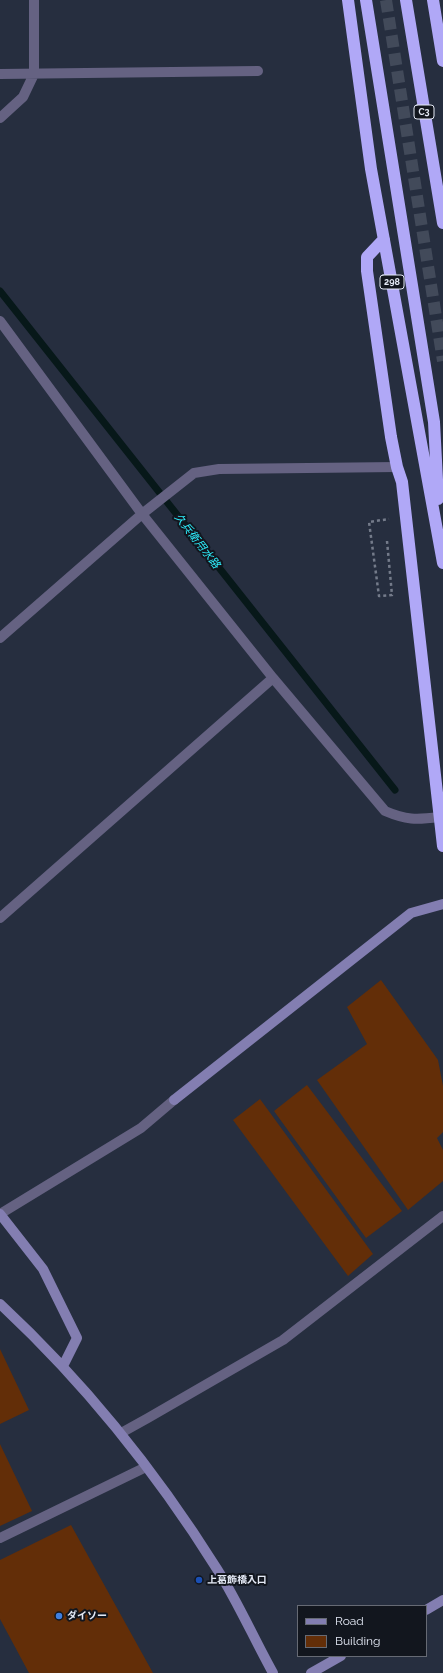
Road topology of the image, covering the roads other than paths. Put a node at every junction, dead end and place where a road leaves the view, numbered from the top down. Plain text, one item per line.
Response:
1 (34, 0) edge
2 (348, 0) edge
3 (366, 0) edge
4 (406, 0) edge
5 (433, 0) edge
6 (443, 61) edge
7 (258, 71) dead end
8 (0, 74) edge
9 (34, 74) junction
10 (0, 118) edge
11 (443, 223) edge
12 (384, 239) junction
13 (0, 321) edge
14 (397, 467) junction
15 (142, 514) junction
16 (441, 548) junction
17 (443, 563) edge
18 (0, 638) edge
19 (273, 678) junction
20 (439, 817) junction
21 (443, 846) edge
22 (443, 904) edge
23 (0, 918) edge
24 (0, 1214) edge
25 (443, 1216) edge
26 (0, 1304) edge
27 (62, 1366) junction
28 (121, 1433) junction
29 (146, 1468) junction
30 (0, 1538) edge
31 (443, 1600) edge
32 (427, 1609) edge
33 (339, 1657) edge
34 (270, 1672) edge
35 (311, 1673) edge

1 - 9 street
2 - 12 highway, 298
3 - 16 highway
4 - 11 highway, C3
5 - 6 highway
7 - 9 street
8 - 9 street
9 - 10 street
12 - 14 highway
12 - 16 highway, 298
13 - 15 street
14 - 15 street
14 - 20 highway
15 - 18 street
15 - 19 street
16 - 17 highway, 298
19 - 20 street
19 - 23 street
20 - 21 highway
22 - 24 street
24 - 27 street
25 - 28 street
26 - 27 street
27 - 28 street
28 - 29 street
29 - 30 street
29 - 34 street
31 - 32 street
33 - 35 street

